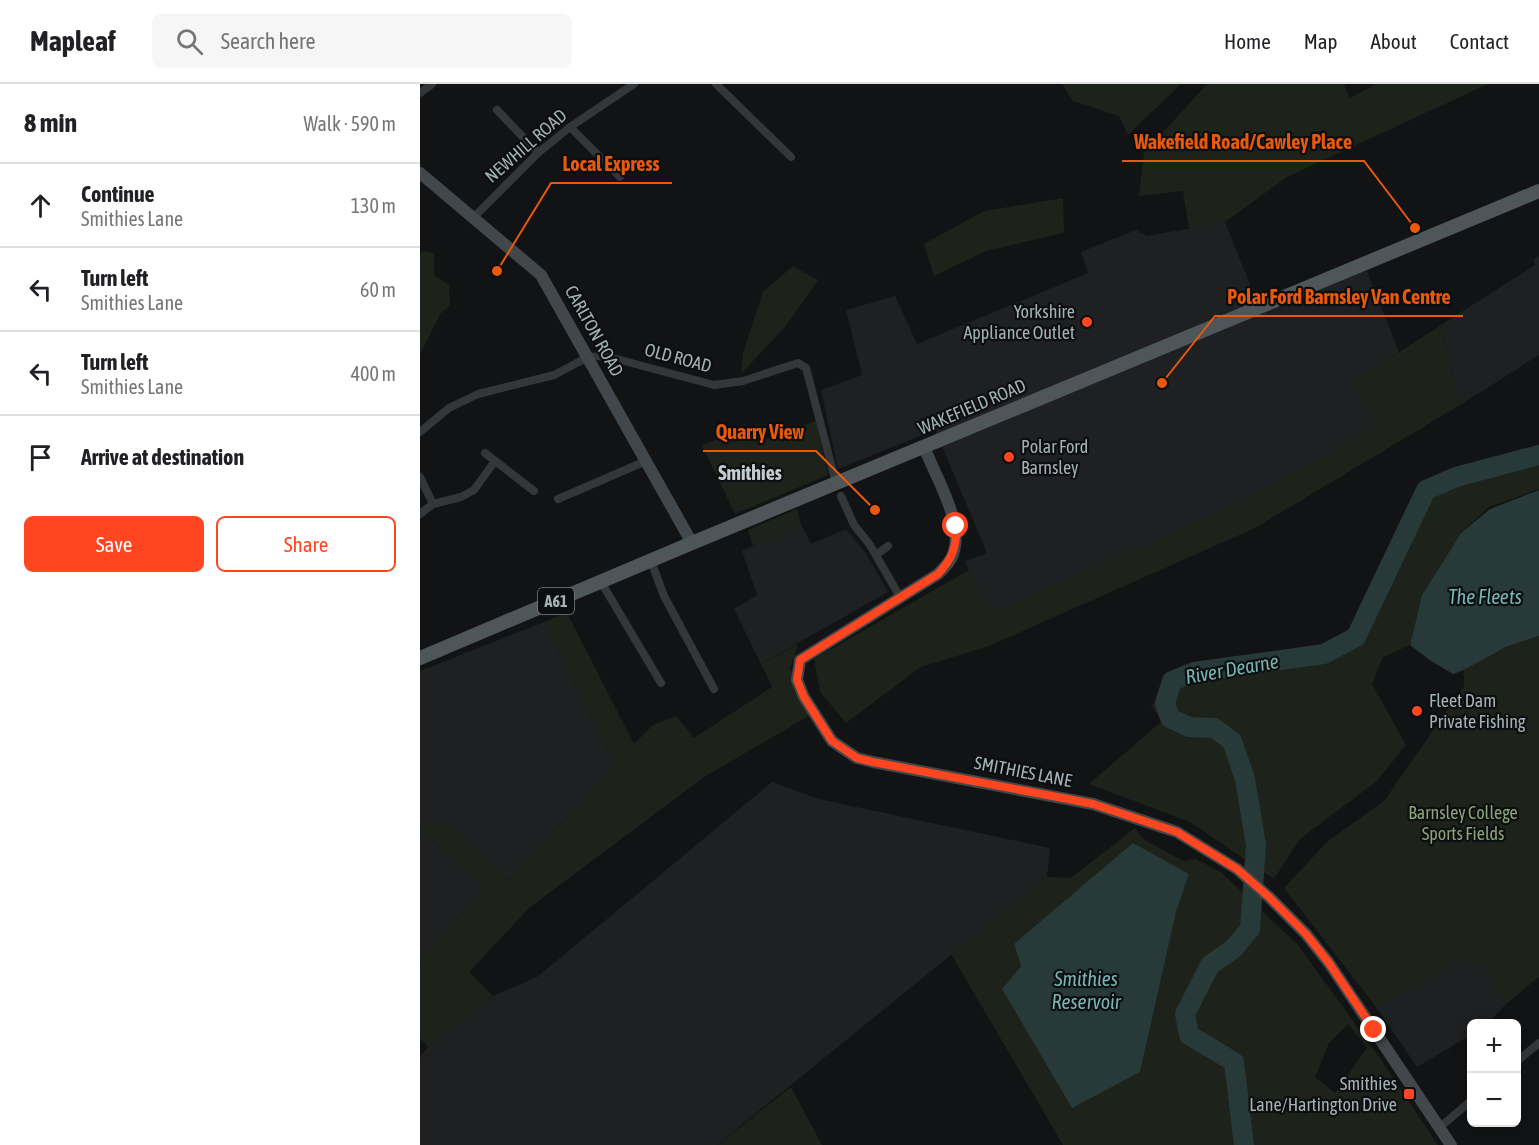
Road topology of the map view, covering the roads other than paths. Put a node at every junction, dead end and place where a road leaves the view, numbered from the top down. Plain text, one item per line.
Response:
1 (432, 84) edge
2 (634, 84) edge
3 (716, 84) edge
4 (420, 93) edge
5 (497, 111) dead end
6 (570, 127) junction
7 (538, 153) junction
8 (791, 157) dead end
9 (420, 173) edge
10 (620, 177) dead end
11 (1539, 191) edge
12 (473, 218) junction
13 (588, 357) junction
14 (420, 432) edge
15 (924, 447) junction
16 (485, 453) dead end
17 (495, 461) junction
18 (646, 461) junction
19 (420, 477) edge
20 (534, 490) dead end
21 (838, 490) junction
22 (558, 499) dead end
23 (433, 504) junction
24 (420, 514) edge
25 (692, 543) junction
26 (888, 546) dead end
27 (876, 555) junction
28 (651, 561) junction
29 (601, 582) junction
30 (900, 597) junction
31 (420, 658) edge
32 (661, 683) dead end
33 (714, 689) dead end
34 (1539, 1042) edge
35 (1521, 1058) edge
36 (1467, 1105) edge
37 (1439, 1128) junction
38 (1451, 1145) edge

1 - 4 street
2 - 6 street, NEWHILL ROAD
3 - 8 street
5 - 7 street
6 - 7 street, NEWHILL ROAD
6 - 10 street
7 - 12 street, NEWHILL ROAD
9 - 12 street, CARLTON ROAD
11 - 15 main road, WAKEFIELD ROAD / A61
12 - 13 street, CARLTON ROAD
13 - 14 street
13 - 18 street, CARLTON ROAD
13 - 21 street, OLD ROAD
15 - 21 main road, WAKEFIELD ROAD / A61
15 - 30 street, SMITHIES LANE
16 - 17 street
17 - 20 street
17 - 23 street
18 - 22 street
18 - 25 street, CARLTON ROAD
19 - 23 street
21 - 25 main road, WAKEFIELD ROAD / A61
21 - 27 street
23 - 24 street
25 - 28 main road, WAKEFIELD ROAD / A61
26 - 27 street
27 - 30 street
28 - 29 main road, WAKEFIELD ROAD / A61
28 - 33 street
29 - 31 main road, WAKEFIELD ROAD / A61
29 - 32 street
30 - 37 street, SMITHIES LANE
34 - 35 street
36 - 37 street
37 - 38 street, SMITHIES LANE

